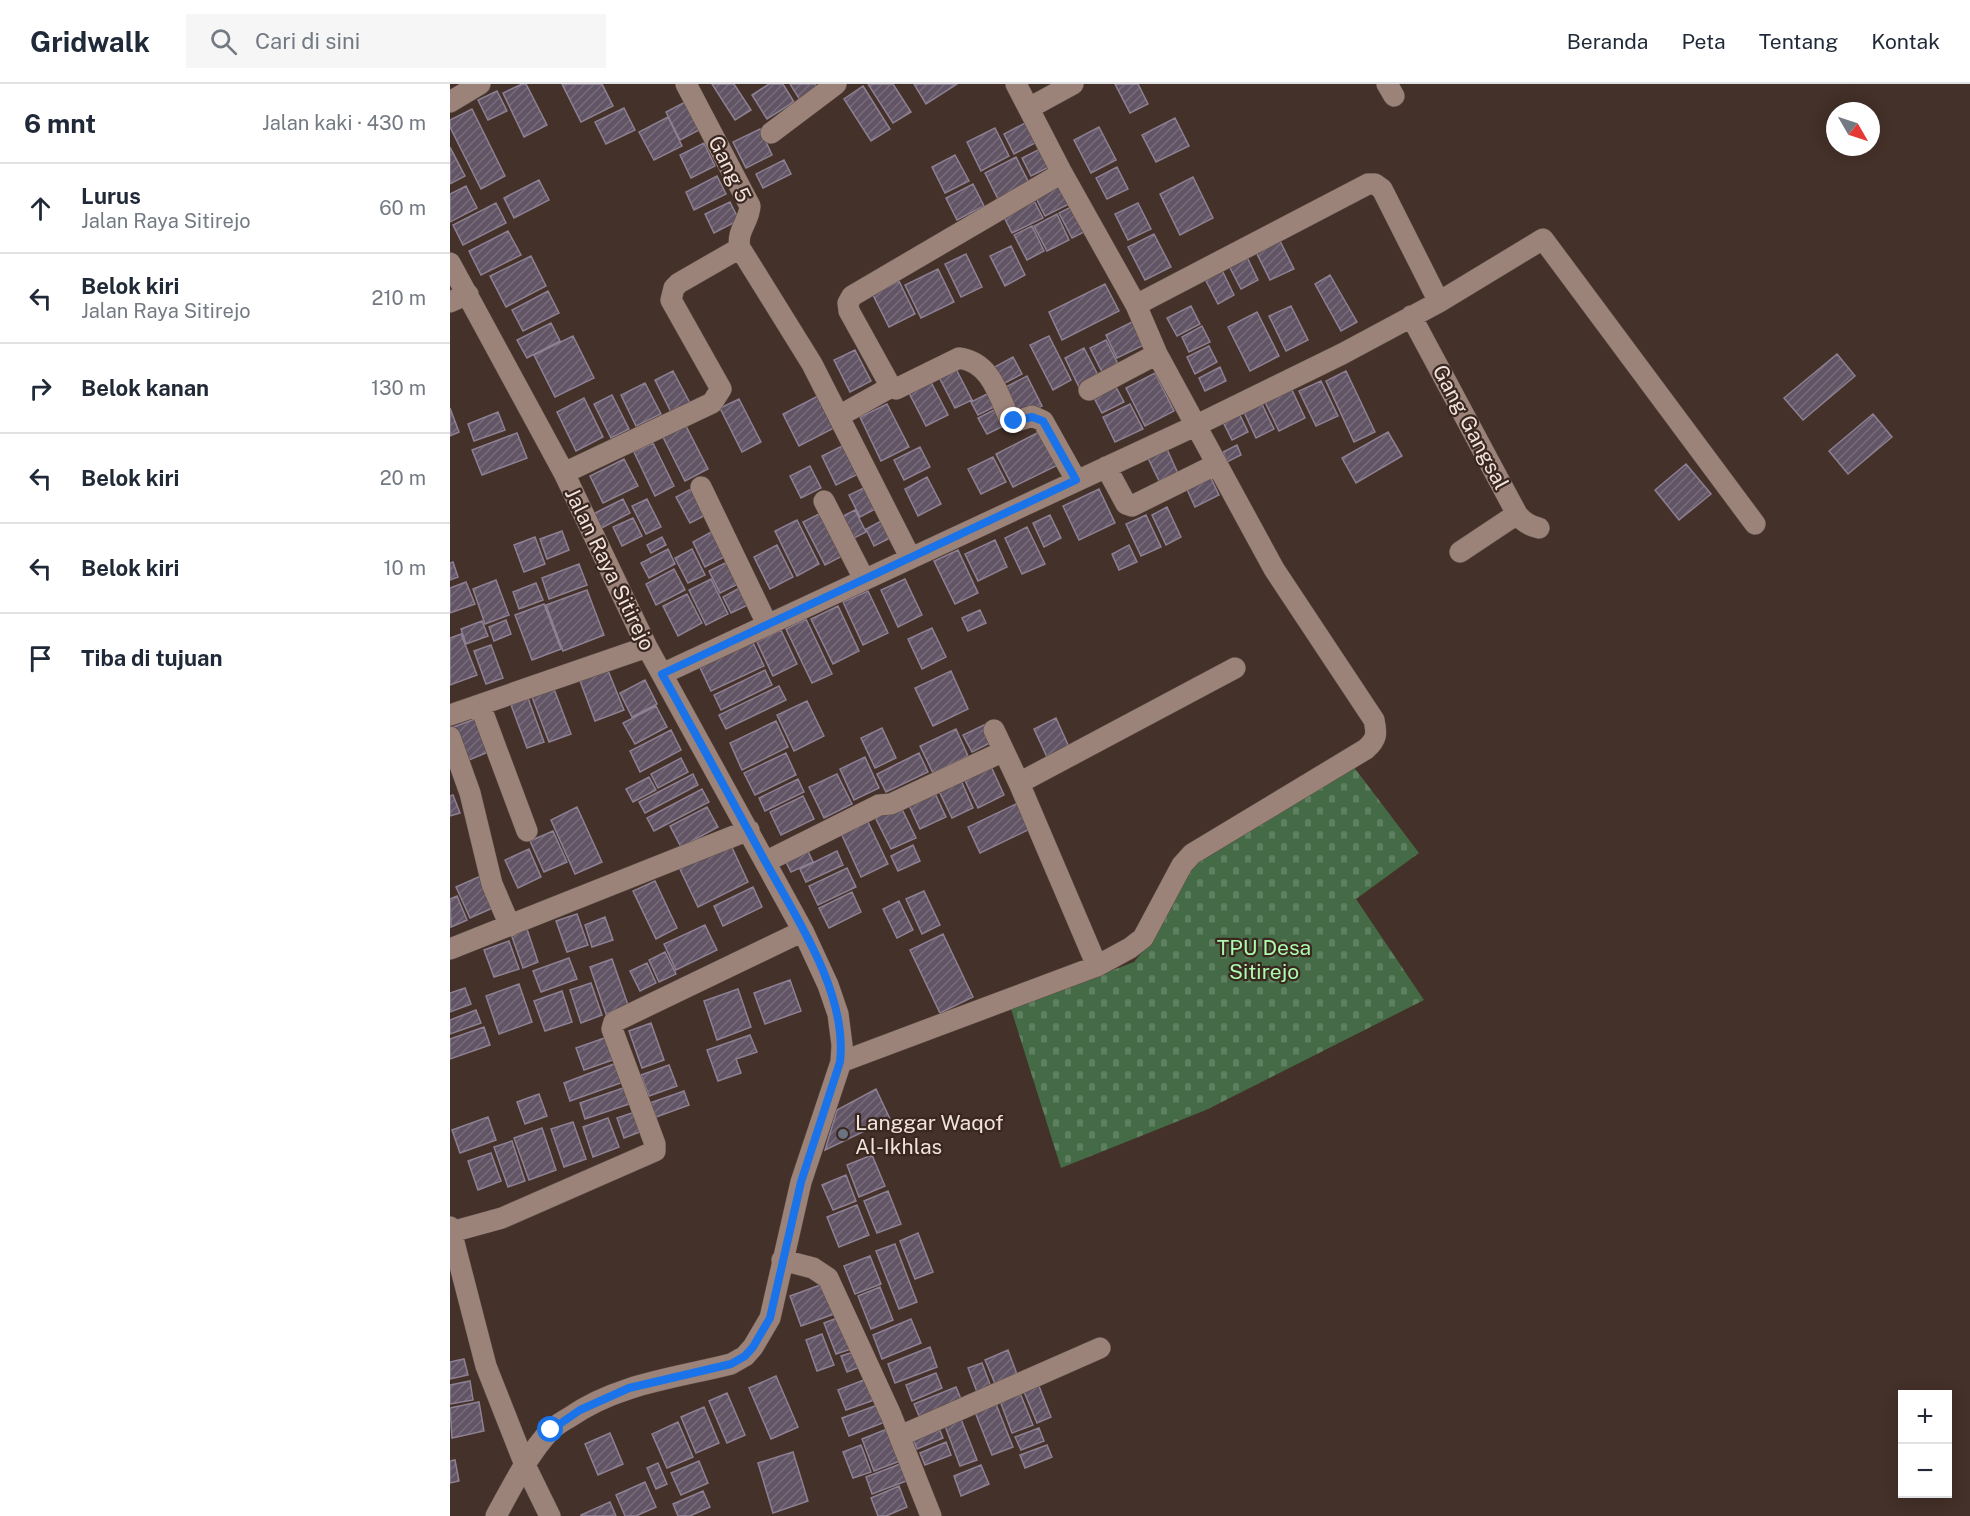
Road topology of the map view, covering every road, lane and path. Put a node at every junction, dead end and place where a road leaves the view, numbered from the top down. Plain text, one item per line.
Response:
1 (480, 84) edge
2 (687, 84) edge
3 (836, 84) edge
4 (1016, 84) edge
5 (1073, 84) edge
6 (450, 102) edge
7 (1029, 108) junction
8 (771, 133) dead end
9 (1062, 173) junction
10 (742, 251) junction
11 (450, 264) edge
12 (459, 298) edge
13 (1439, 302) junction
14 (1136, 305) junction
15 (1411, 316) junction
16 (1157, 354) junction
17 (891, 387) junction
18 (1089, 390) dead end
19 (839, 416) junction
20 (1197, 425) junction
21 (1217, 464) junction
22 (1106, 467) junction
23 (564, 473) junction
24 (1076, 480) junction
25 (701, 487) dead end
26 (824, 501) dead end
27 (1517, 514) junction
28 (1755, 524) dead end
29 (1539, 528) dead end
30 (1460, 552) dead end
31 (910, 557) junction
32 (864, 579) junction
33 (767, 624) junction
34 (647, 647) junction
35 (1235, 668) dead end
36 (662, 674) junction
37 (480, 705) junction
38 (451, 712) edge
39 (994, 730) dead end
40 (450, 737) edge
41 (1004, 751) junction
42 (1019, 783) junction
43 (749, 830) junction
44 (527, 831) dead end
45 (765, 862) junction
46 (510, 926) junction
47 (803, 931) junction
48 (450, 950) edge
49 (1097, 966) junction
50 (840, 1062) junction
51 (451, 1229) edge
52 (782, 1260) junction
53 (1100, 1348) dead end
54 (900, 1436) junction
55 (525, 1465) junction
56 (496, 1516) edge
57 (550, 1516) edge
58 (931, 1516) edge

1 - 6 street
2 - 10 street, Gang 5
3 - 8 street
4 - 7 street
5 - 7 street
7 - 9 street
9 - 14 street
9 - 17 street
10 - 19 street
10 - 23 street
11 - 12 street, Jalan Raya Sitirejo
12 - 23 street, Jalan Raya Sitirejo
13 - 14 street
13 - 15 street
13 - 28 street
14 - 16 street
15 - 20 street
15 - 27 street, Gang Gangsal
16 - 18 street
16 - 20 street
17 - 19 street
17 - 24 street
19 - 31 street
20 - 21 street
20 - 22 street
21 - 22 street
21 - 49 street
22 - 24 street
23 - 34 street, Jalan Raya Sitirejo
24 - 31 street
25 - 33 street
26 - 32 street
27 - 29 street, Gang Gangsal
27 - 30 street
31 - 32 street
32 - 33 street
33 - 36 street
34 - 36 street, Jalan Raya Sitirejo
34 - 37 street
35 - 42 street
36 - 43 street, Jalan Raya Sitirejo
37 - 38 street
37 - 44 street
39 - 41 street
40 - 46 street
41 - 42 street
41 - 45 street
42 - 49 street
43 - 45 street, Jalan Raya Sitirejo
43 - 46 street
45 - 47 street, Jalan Raya Sitirejo
46 - 48 street
47 - 50 street, Jalan Raya Sitirejo
47 - 51 street
49 - 50 street
50 - 52 street, Jalan Raya Sitirejo
51 - 55 street
52 - 54 street
52 - 55 street, Jalan Raya Sitirejo
53 - 54 street
54 - 58 street
55 - 56 street, Jalan Raya Sitirejo
55 - 57 street

